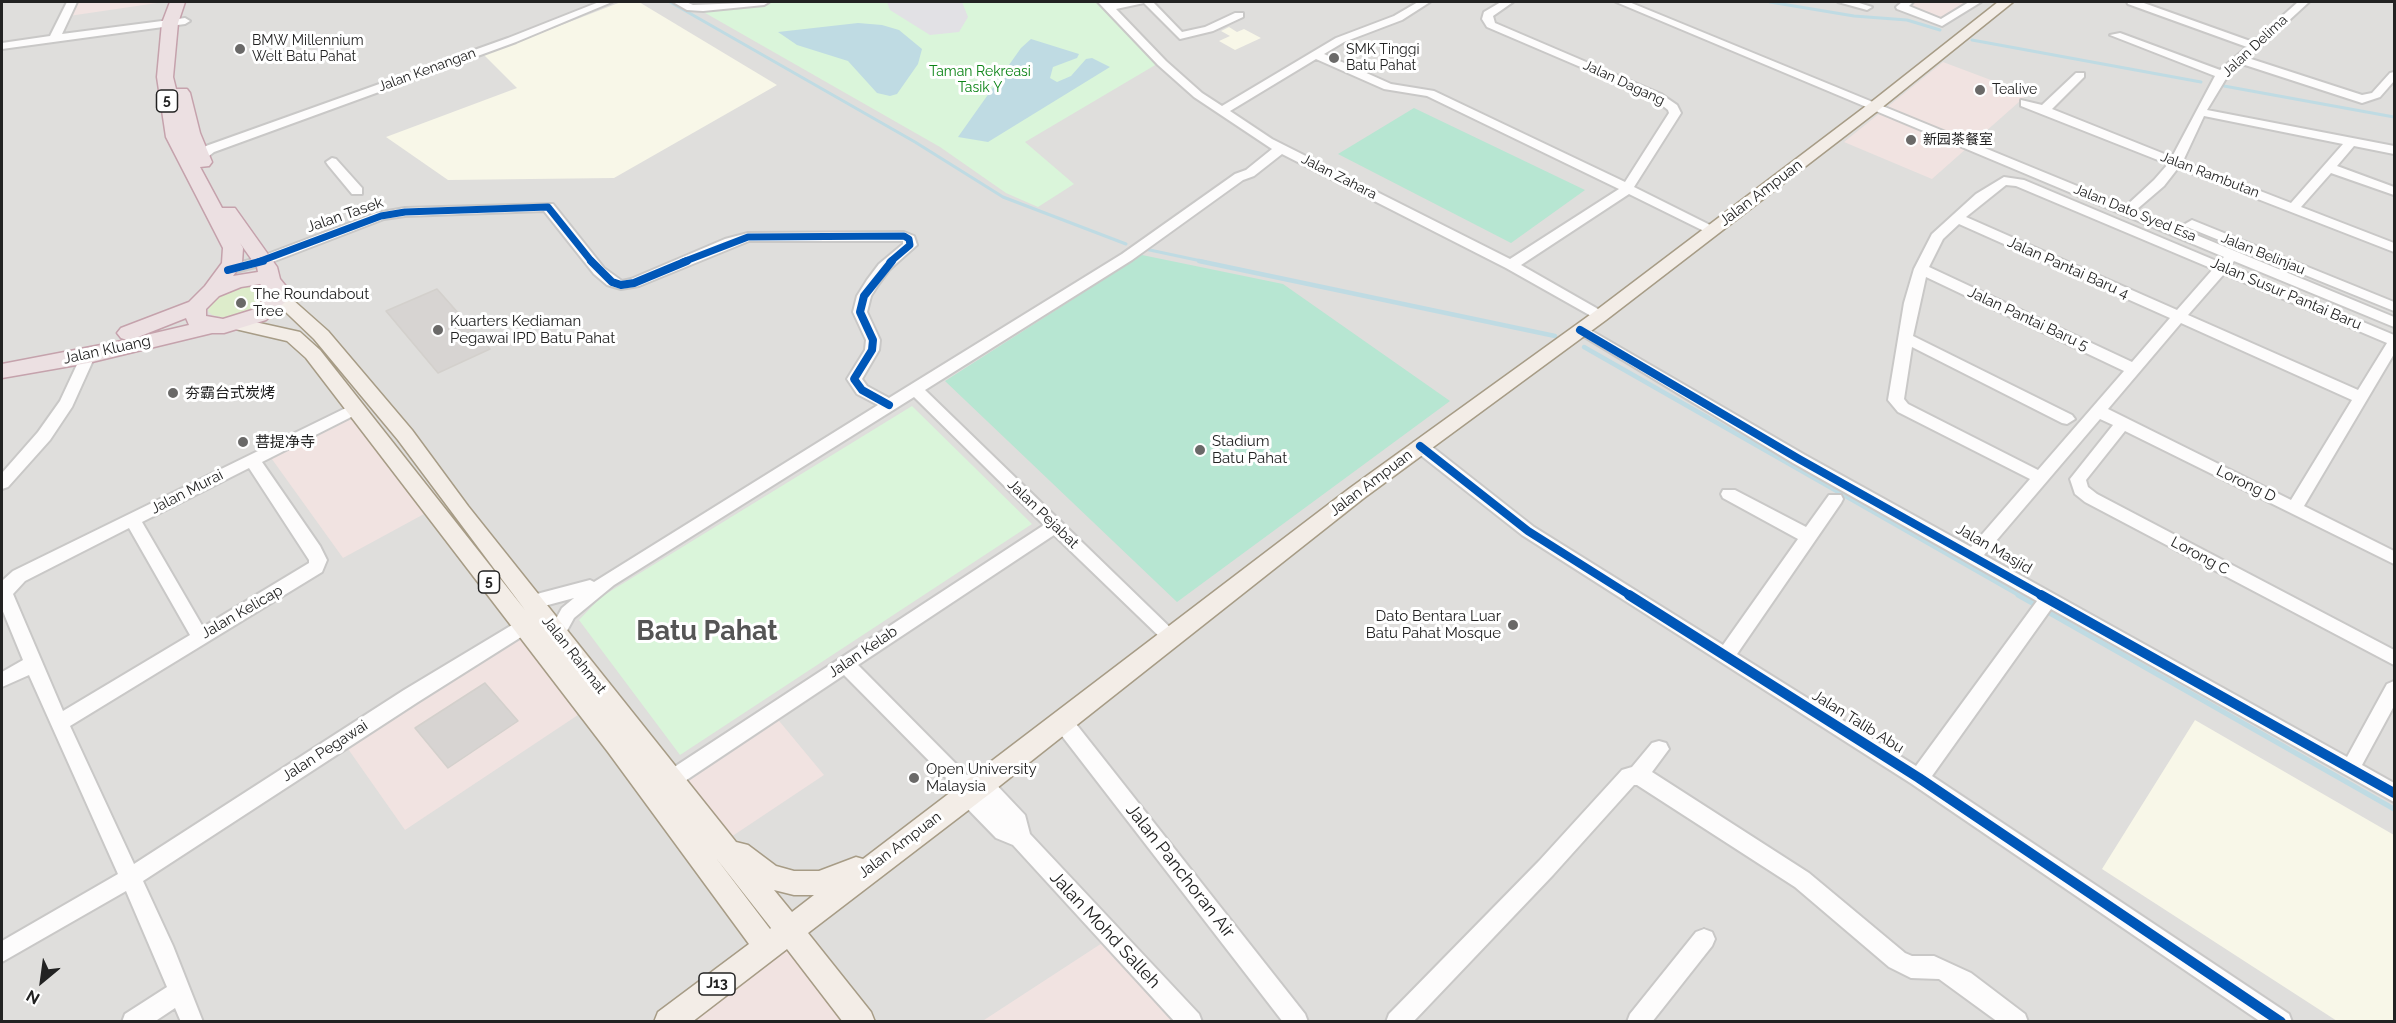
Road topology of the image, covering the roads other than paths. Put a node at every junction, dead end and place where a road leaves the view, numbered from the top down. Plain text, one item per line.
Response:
1 (72, 2) edge
2 (177, 2) edge
3 (190, 2) edge
4 (608, 2) edge
5 (678, 2) edge
6 (764, 2) edge
7 (1139, 2) edge
8 (1148, 2) edge
9 (1425, 2) edge
10 (1508, 2) edge
11 (1621, 2) edge
12 (1843, 2) edge
13 (1908, 2) edge
14 (1976, 2) edge
15 (2006, 2) edge
16 (2132, 2) edge
17 (2304, 2) edge
18 (1106, 4) edge
19 (2156, 5) edge
20 (1867, 7) dead end
21 (1239, 15) dead end
22 (177, 22) junction
23 (2116, 35) dead end
24 (55, 38) junction
25 (2, 46) edge
26 (2255, 46) junction
27 (1316, 55) junction
28 (2239, 59) junction
29 (2080, 75) dead end
30 (2222, 75) junction
31 (2394, 75) edge
32 (2390, 87) edge
33 (2025, 103) dead end
34 (1875, 106) junction
35 (2044, 110) junction
36 (1221, 111) junction
37 (2200, 112) junction
38 (246, 136) junction
39 (1268, 142) junction
40 (2351, 142) junction
41 (1281, 148) junction
42 (194, 149) junction
43 (2394, 150) edge
44 (332, 162) dead end
45 (2176, 162) junction
46 (2330, 168) junction
47 (1239, 177) junction
48 (1626, 190) junction
49 (357, 191) dead end
50 (2394, 191) edge
51 (2133, 207) junction
52 (2294, 208) junction
53 (1957, 218) junction
54 (1713, 230) junction
55 (2394, 248) edge
56 (2234, 254) junction
57 (262, 261) junction
58 (1511, 265) junction
59 (2223, 267) junction
60 (1921, 269) junction
61 (228, 270) junction
62 (274, 288) junction
63 (212, 291) junction
64 (196, 307) junction
65 (2394, 307) edge
66 (1600, 316) junction
67 (2179, 318) junction
68 (2394, 321) edge
69 (237, 324) junction
70 (212, 326) junction
71 (1580, 330) junction
72 (1906, 338) junction
73 (2394, 341) edge
74 (88, 356) junction
75 (2, 358) edge
76 (2134, 369) junction
77 (2, 371) edge
78 (915, 390) junction
79 (2361, 398) junction
80 (890, 405) junction
81 (356, 408) junction
82 (2098, 411) junction
83 (2067, 419) dead end
84 (2123, 423) junction
85 (1420, 446) junction
86 (252, 460) junction
87 (2041, 478) junction
88 (2, 483) edge
89 (1728, 494) dead end
90 (1834, 500) dead end
91 (2294, 508) junction
92 (133, 520) junction
93 (1055, 526) junction
94 (1808, 536) junction
95 (1974, 555) junction
96 (2394, 558) edge
97 (608, 580) junction
98 (533, 602) junction
99 (2044, 607) junction
100 (523, 627) junction
101 (557, 633) junction
102 (200, 637) junction
103 (1171, 637) junction
104 (1725, 657) junction
105 (2394, 658) edge
106 (33, 664) junction
107 (845, 664) junction
108 (2, 680) edge
109 (2394, 689) edge
110 (1062, 721) junction
111 (58, 723) junction
112 (1659, 749) dead end
113 (2351, 768) junction
114 (1637, 776) junction
115 (1919, 778) junction
116 (672, 779) junction
117 (969, 785) junction
118 (2394, 793) edge
119 (715, 835) junction
120 (880, 859) junction
121 (130, 878) junction
122 (789, 929) junction
123 (1704, 939) dead end
124 (767, 947) junction
125 (2, 952) edge
126 (180, 992) junction
127 (132, 1022) edge
128 (192, 1022) edge
129 (668, 1022) edge
130 (861, 1022) edge
131 (1191, 1022) edge
132 (1297, 1022) edge
133 (1397, 1022) edge
134 (1638, 1022) edge
135 (2017, 1022) edge
136 (2282, 1022) edge

1 - 24 street
2 - 22 highway, 5
3 - 22 highway, 5
4 - 38 street, Jalan Kenangan
5 - 6 street
7 - 18 street
8 - 21 street
9 - 27 street
10 - 48 street, Jalan Dagang
11 - 34 street
12 - 20 street
13 - 14 street
15 - 34 main road, Jalan Ampuan
16 - 19 street
17 - 26 street, Jalan Delima
18 - 36 street, Jalan Zahara
19 - 26 street
22 - 24 street
22 - 42 highway, 5
23 - 30 street
24 - 25 street
26 - 28 street, Jalan Delima
27 - 36 street
27 - 48 street
28 - 30 street, Jalan Delima
28 - 32 street
29 - 35 street
30 - 37 street, Jalan Delima
31 - 32 street
33 - 35 street, Jalan Rambutan
34 - 51 street, Jalan Belinjau
34 - 54 main road, Jalan Ampuan
35 - 45 street, Jalan Rambutan
36 - 39 street, Jalan Zahara
37 - 40 street
37 - 45 street, Jalan Delima
38 - 42 street, Jalan Kenangan
38 - 42 street, Jalan Kenangan
39 - 41 street, Jalan Zahara
39 - 47 street
40 - 43 street
40 - 46 street
41 - 47 street
41 - 58 street, Jalan Zahara
42 - 57 highway, 5
42 - 61 highway, 5
44 - 49 street
45 - 51 street, Jalan Delima
45 - 52 street, Jalan Rambutan
46 - 50 street
46 - 52 street
47 - 78 street
48 - 54 street
48 - 58 street, Jalan Dagang
51 - 56 street, Jalan Dato Syed Esa
51 - 65 street, Jalan Belinjau
52 - 55 street, Jalan Rambutan
53 - 59 street, Jalan Susur Pantai Baru
53 - 60 street
53 - 67 street, Jalan Pantai Baru 4
54 - 66 main road, Jalan Ampuan
56 - 59 street
56 - 68 street, Jalan Dato Syed Esa
57 - 61 street, Jalan Tasek
57 - 62 highway, 5
57 - 80 street, Jalan Tasek
58 - 66 street, Jalan Zahara
59 - 67 street
59 - 73 street, Jalan Susur Pantai Baru
60 - 72 street
60 - 76 street, Jalan Pantai Baru 5
61 - 63 highway
62 - 63 highway
62 - 69 highway, 5
62 - 98 main road, Jalan Rahmat / 5
63 - 64 highway
64 - 70 highway
64 - 75 highway, Jalan Kluang
66 - 71 main road, Jalan Ampuan
67 - 76 street
67 - 79 street, Jalan Pantai Baru 4
69 - 70 highway, 5
69 - 81 main road, Jalan Rahmat / 5
70 - 74 highway, Jalan Kluang / 5
71 - 85 main road, Jalan Ampuan
71 - 95 street, Jalan Masjid
72 - 83 street
72 - 87 street
73 - 79 street
74 - 77 highway, Jalan Kluang / 5
74 - 88 street
76 - 82 street
78 - 80 street
78 - 93 street, Jalan Pejabat
79 - 91 street
80 - 97 street
81 - 86 street, Jalan Murai
81 - 100 main road, Jalan Rahmat / 5
82 - 84 street, Lorong D
82 - 87 street
84 - 91 street, Lorong D
84 - 105 street, Lorong C
85 - 103 main road, Jalan Ampuan
85 - 104 street, Jalan Talib Abu
86 - 92 street, Jalan Murai
86 - 102 street, Jalan Kelicap
87 - 95 street
89 - 94 street
90 - 94 street
91 - 96 street, Lorong D
92 - 102 street
92 - 106 street, Jalan Murai
93 - 103 street, Jalan Pejabat
93 - 107 street, Jalan Kelab
94 - 104 street
95 - 99 street, Jalan Masjid
97 - 98 street
97 - 101 street
98 - 101 main road, Jalan Rahmat / 5
99 - 113 street, Jalan Masjid
99 - 115 street
100 - 121 street, Jalan Pegawai
100 - 124 main road, Jalan Rahmat / 5
101 - 116 main road, Jalan Rahmat / 5
102 - 111 street, Jalan Kelicap
103 - 110 main road, Jalan Ampuan
104 - 115 street, Jalan Talib Abu
106 - 108 street
106 - 111 street
107 - 116 street, Jalan Kelab
107 - 117 street, Jalan Mohd Salleh
109 - 113 street
110 - 117 main road, Jalan Ampuan
110 - 132 street, Jalan Panchoran Air
111 - 121 street
112 - 114 street
113 - 118 street, Jalan Masjid
114 - 133 street
114 - 135 street
115 - 136 street, Jalan Talib Abu
116 - 119 main road, Jalan Rahmat / 5
117 - 120 main road, Jalan Ampuan
117 - 131 street, Jalan Mohd Salleh
119 - 120 main road
119 - 122 main road, Jalan Rahmat / 5
120 - 122 main road, Jalan Ampuan
121 - 125 street, Jalan Pegawai
121 - 126 street
122 - 124 main road, Jalan Ampuan / J13
122 - 130 main road, Jalan Rahmat
123 - 134 street
124 - 129 main road, J13
126 - 127 street
126 - 128 street

